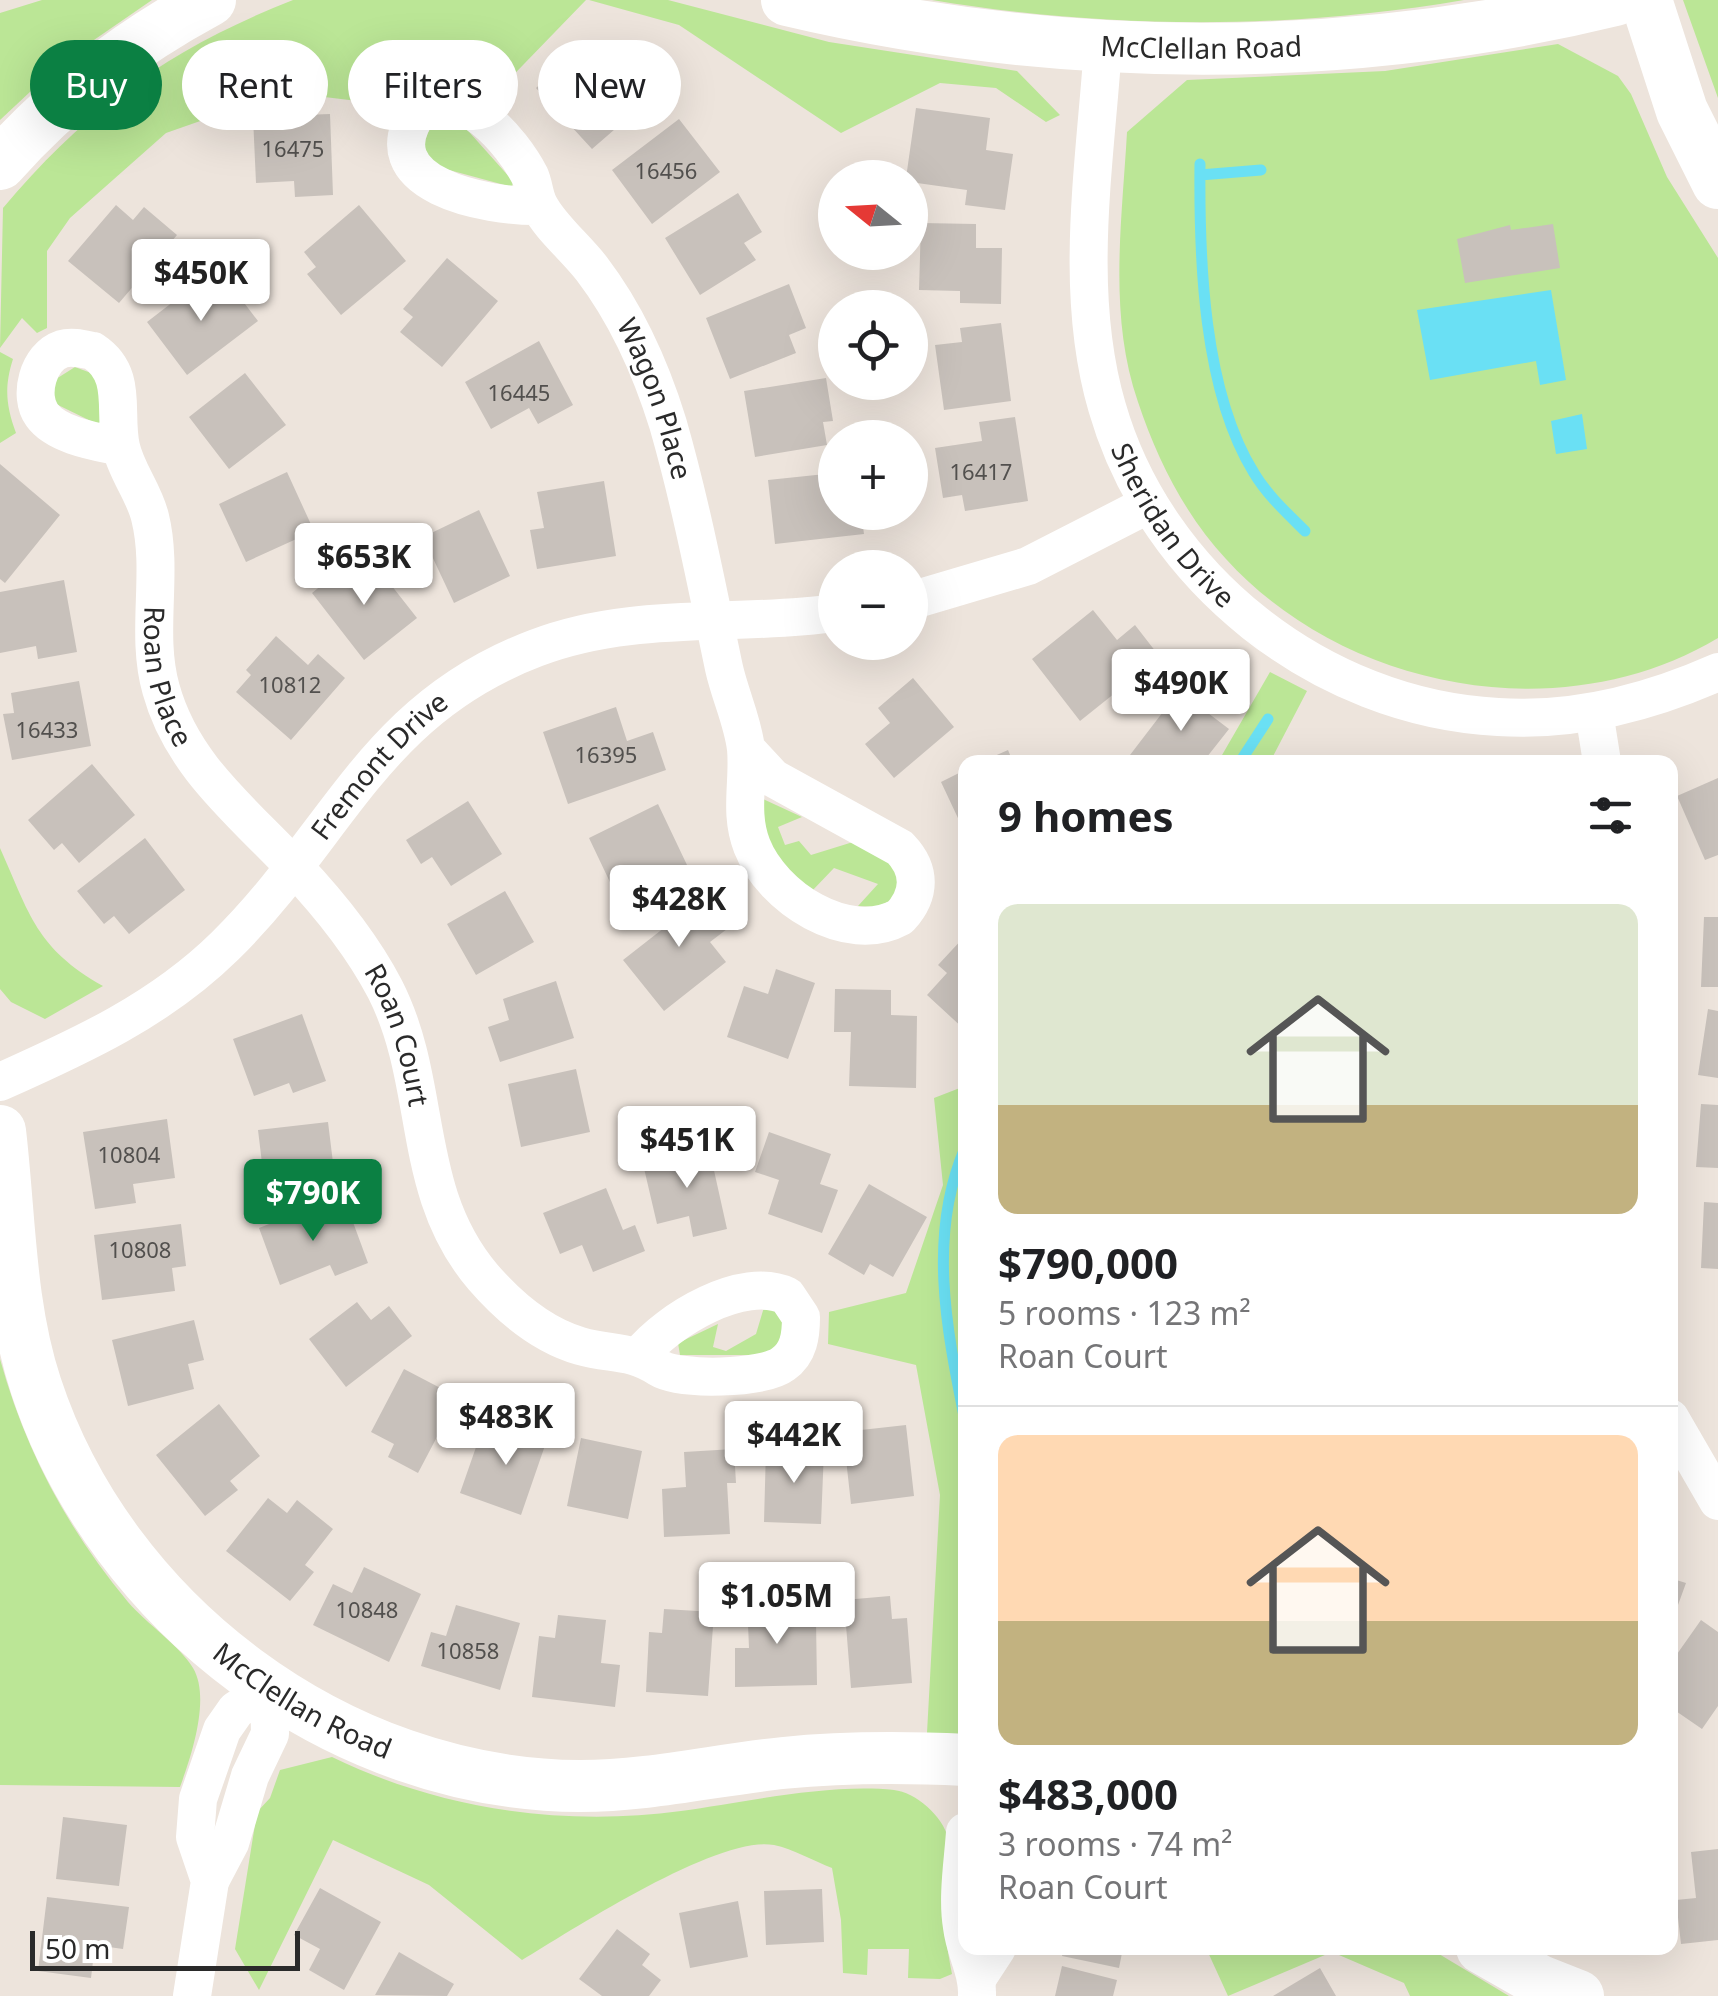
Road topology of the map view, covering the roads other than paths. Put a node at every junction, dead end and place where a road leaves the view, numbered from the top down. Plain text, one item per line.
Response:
1 (210, 0) edge
2 (787, 0) edge
3 (1616, 0) edge
4 (1646, 0) edge
5 (1103, 46) junction
6 (0, 164) edge
7 (1718, 183) edge
8 (539, 206) dead end
9 (121, 447) dead end
10 (1149, 504) junction
11 (928, 596) edge
12 (818, 615) edge
13 (714, 620) junction
14 (1718, 672) edge
15 (1594, 712) junction
16 (746, 749) junction
17 (1601, 755) edge
18 (294, 867) junction
19 (0, 1082) edge
20 (0, 1131) edge
21 (640, 1355) dead end
22 (1678, 1432) edge
23 (1718, 1501) edge
24 (269, 1689) junction
25 (958, 1760) edge
26 (1494, 1955) edge
27 (192, 1996) edge
28 (1578, 1996) edge

1 - 6 street
2 - 5 street, McClellan Road
3 - 5 street, McClellan Road
4 - 7 street
5 - 10 street, Sheridan Drive
8 - 13 street, Wagon Place
9 - 18 street, Roan Place
10 - 11 street
10 - 15 street, Sheridan Drive
12 - 13 street, Fremont Drive
13 - 16 street, Wagon Place
13 - 18 street, Fremont Drive
14 - 15 street, Sheridan Drive
15 - 17 street
16 - 16 street
18 - 19 street, Fremont Drive
18 - 21 street, Roan Court
20 - 24 street, McClellan Road
22 - 23 street
24 - 25 street, McClellan Road
24 - 27 street
26 - 28 street

